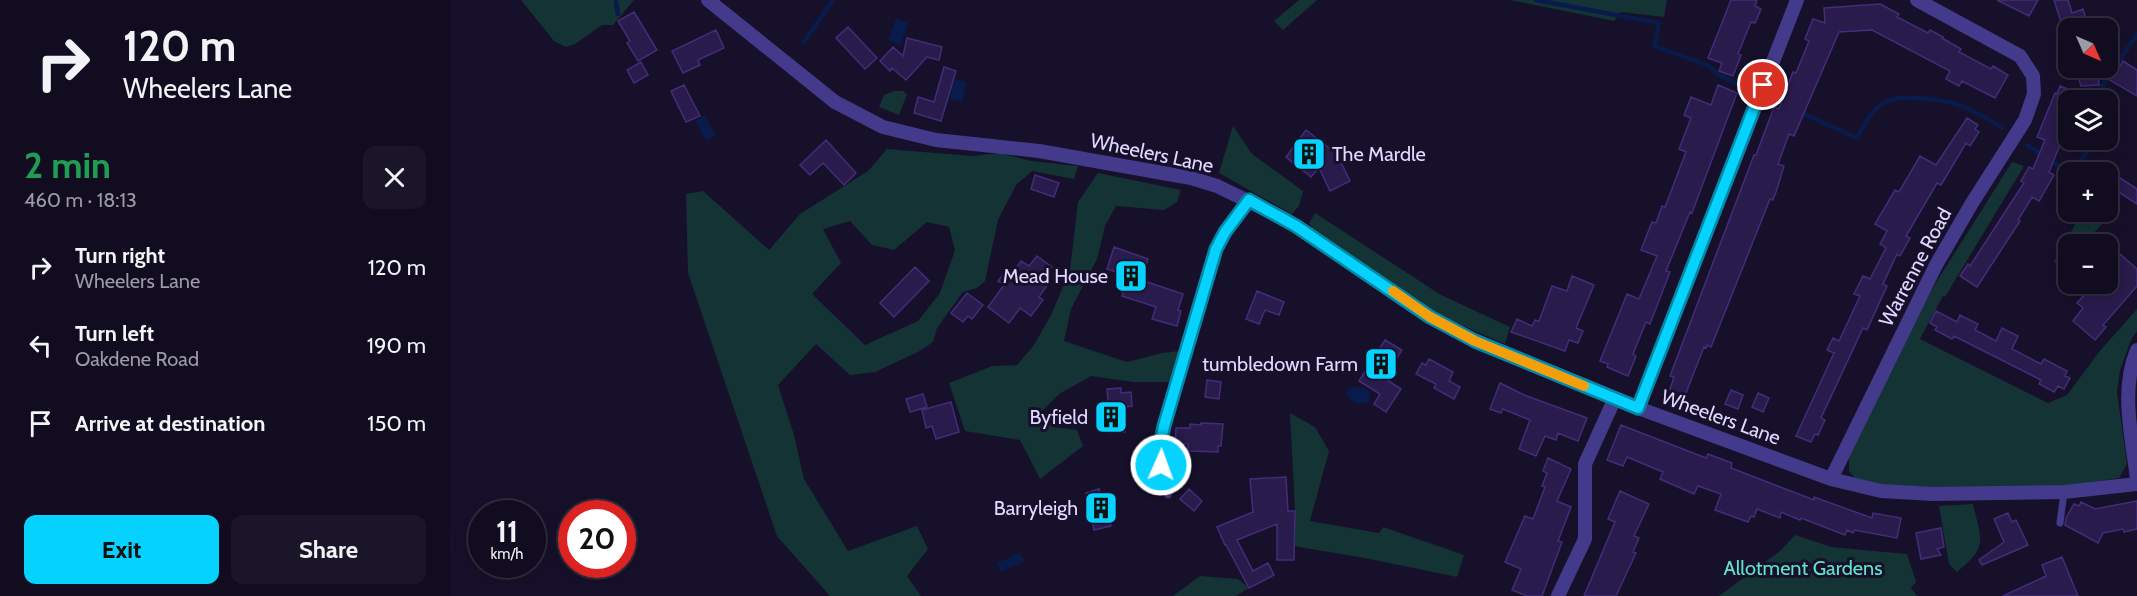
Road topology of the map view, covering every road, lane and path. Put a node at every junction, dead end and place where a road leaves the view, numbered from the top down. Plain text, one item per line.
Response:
1 (708, 0) edge
2 (1797, 0) edge
3 (1917, 0) edge
4 (1249, 200) junction
5 (2137, 350) edge
6 (1615, 398) junction
7 (1638, 408) junction
8 (1831, 479) junction
9 (2137, 479) edge
10 (2137, 484) edge
11 (2064, 492) junction
12 (1168, 495) dead end
13 (2060, 523) dead end
14 (1558, 596) edge

1 - 4 street, Wheelers Lane
2 - 7 street
3 - 8 street, Warrenne Road
4 - 6 street, Wheelers Lane
4 - 12 lane
5 - 9 street
6 - 7 street, Wheelers Lane
6 - 14 street
7 - 8 street, Wheelers Lane
8 - 11 street, Wheelers Lane
10 - 11 street, Wheelers Lane
11 - 13 lane

